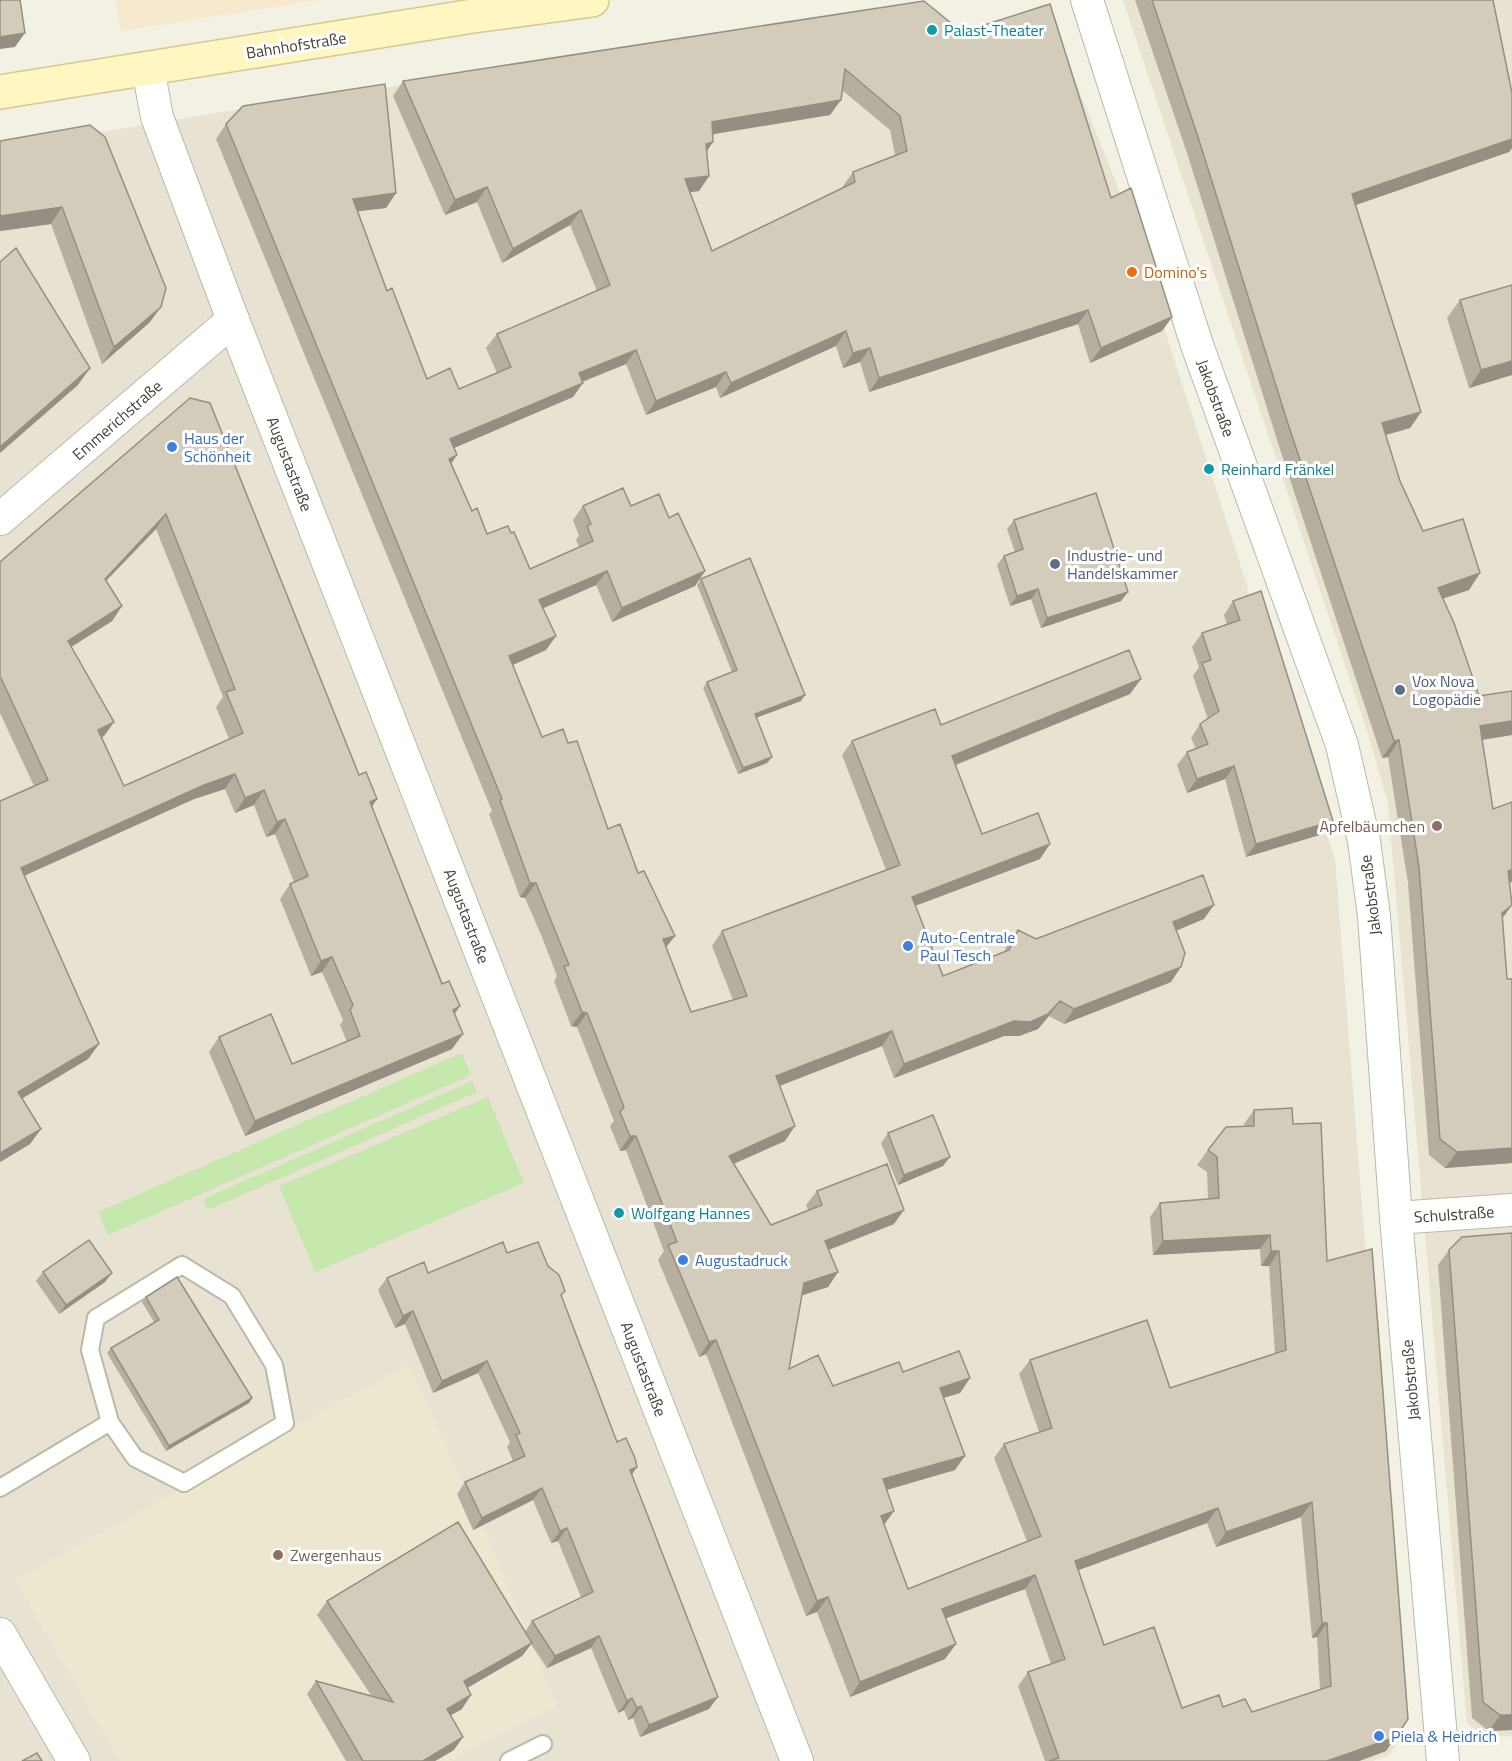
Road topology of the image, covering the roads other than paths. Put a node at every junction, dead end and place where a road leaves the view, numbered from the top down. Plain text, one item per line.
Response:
1 (592, 0) edge
2 (1087, 0) edge
3 (148, 68) junction
4 (0, 92) edge
5 (233, 320) junction
6 (0, 519) edge
7 (1512, 1210) edge
8 (1396, 1218) junction
9 (110, 1422) junction
10 (0, 1488) edge
11 (0, 1634) edge
12 (543, 1744) dead end
13 (74, 1761) edge
14 (509, 1761) edge
15 (797, 1761) edge
16 (1443, 1761) edge

1 - 3 main road, Bahnhofstraße
2 - 8 street, Jakobstraße
3 - 4 main road, Bahnhofstraße
3 - 5 street, Augustastraße
5 - 6 street, Emmerichstraße
5 - 15 street, Augustastraße
7 - 8 street, Schulstraße
8 - 16 street, Jakobstraße
9 - 9 lane
9 - 10 lane
11 - 13 street
12 - 14 lane

